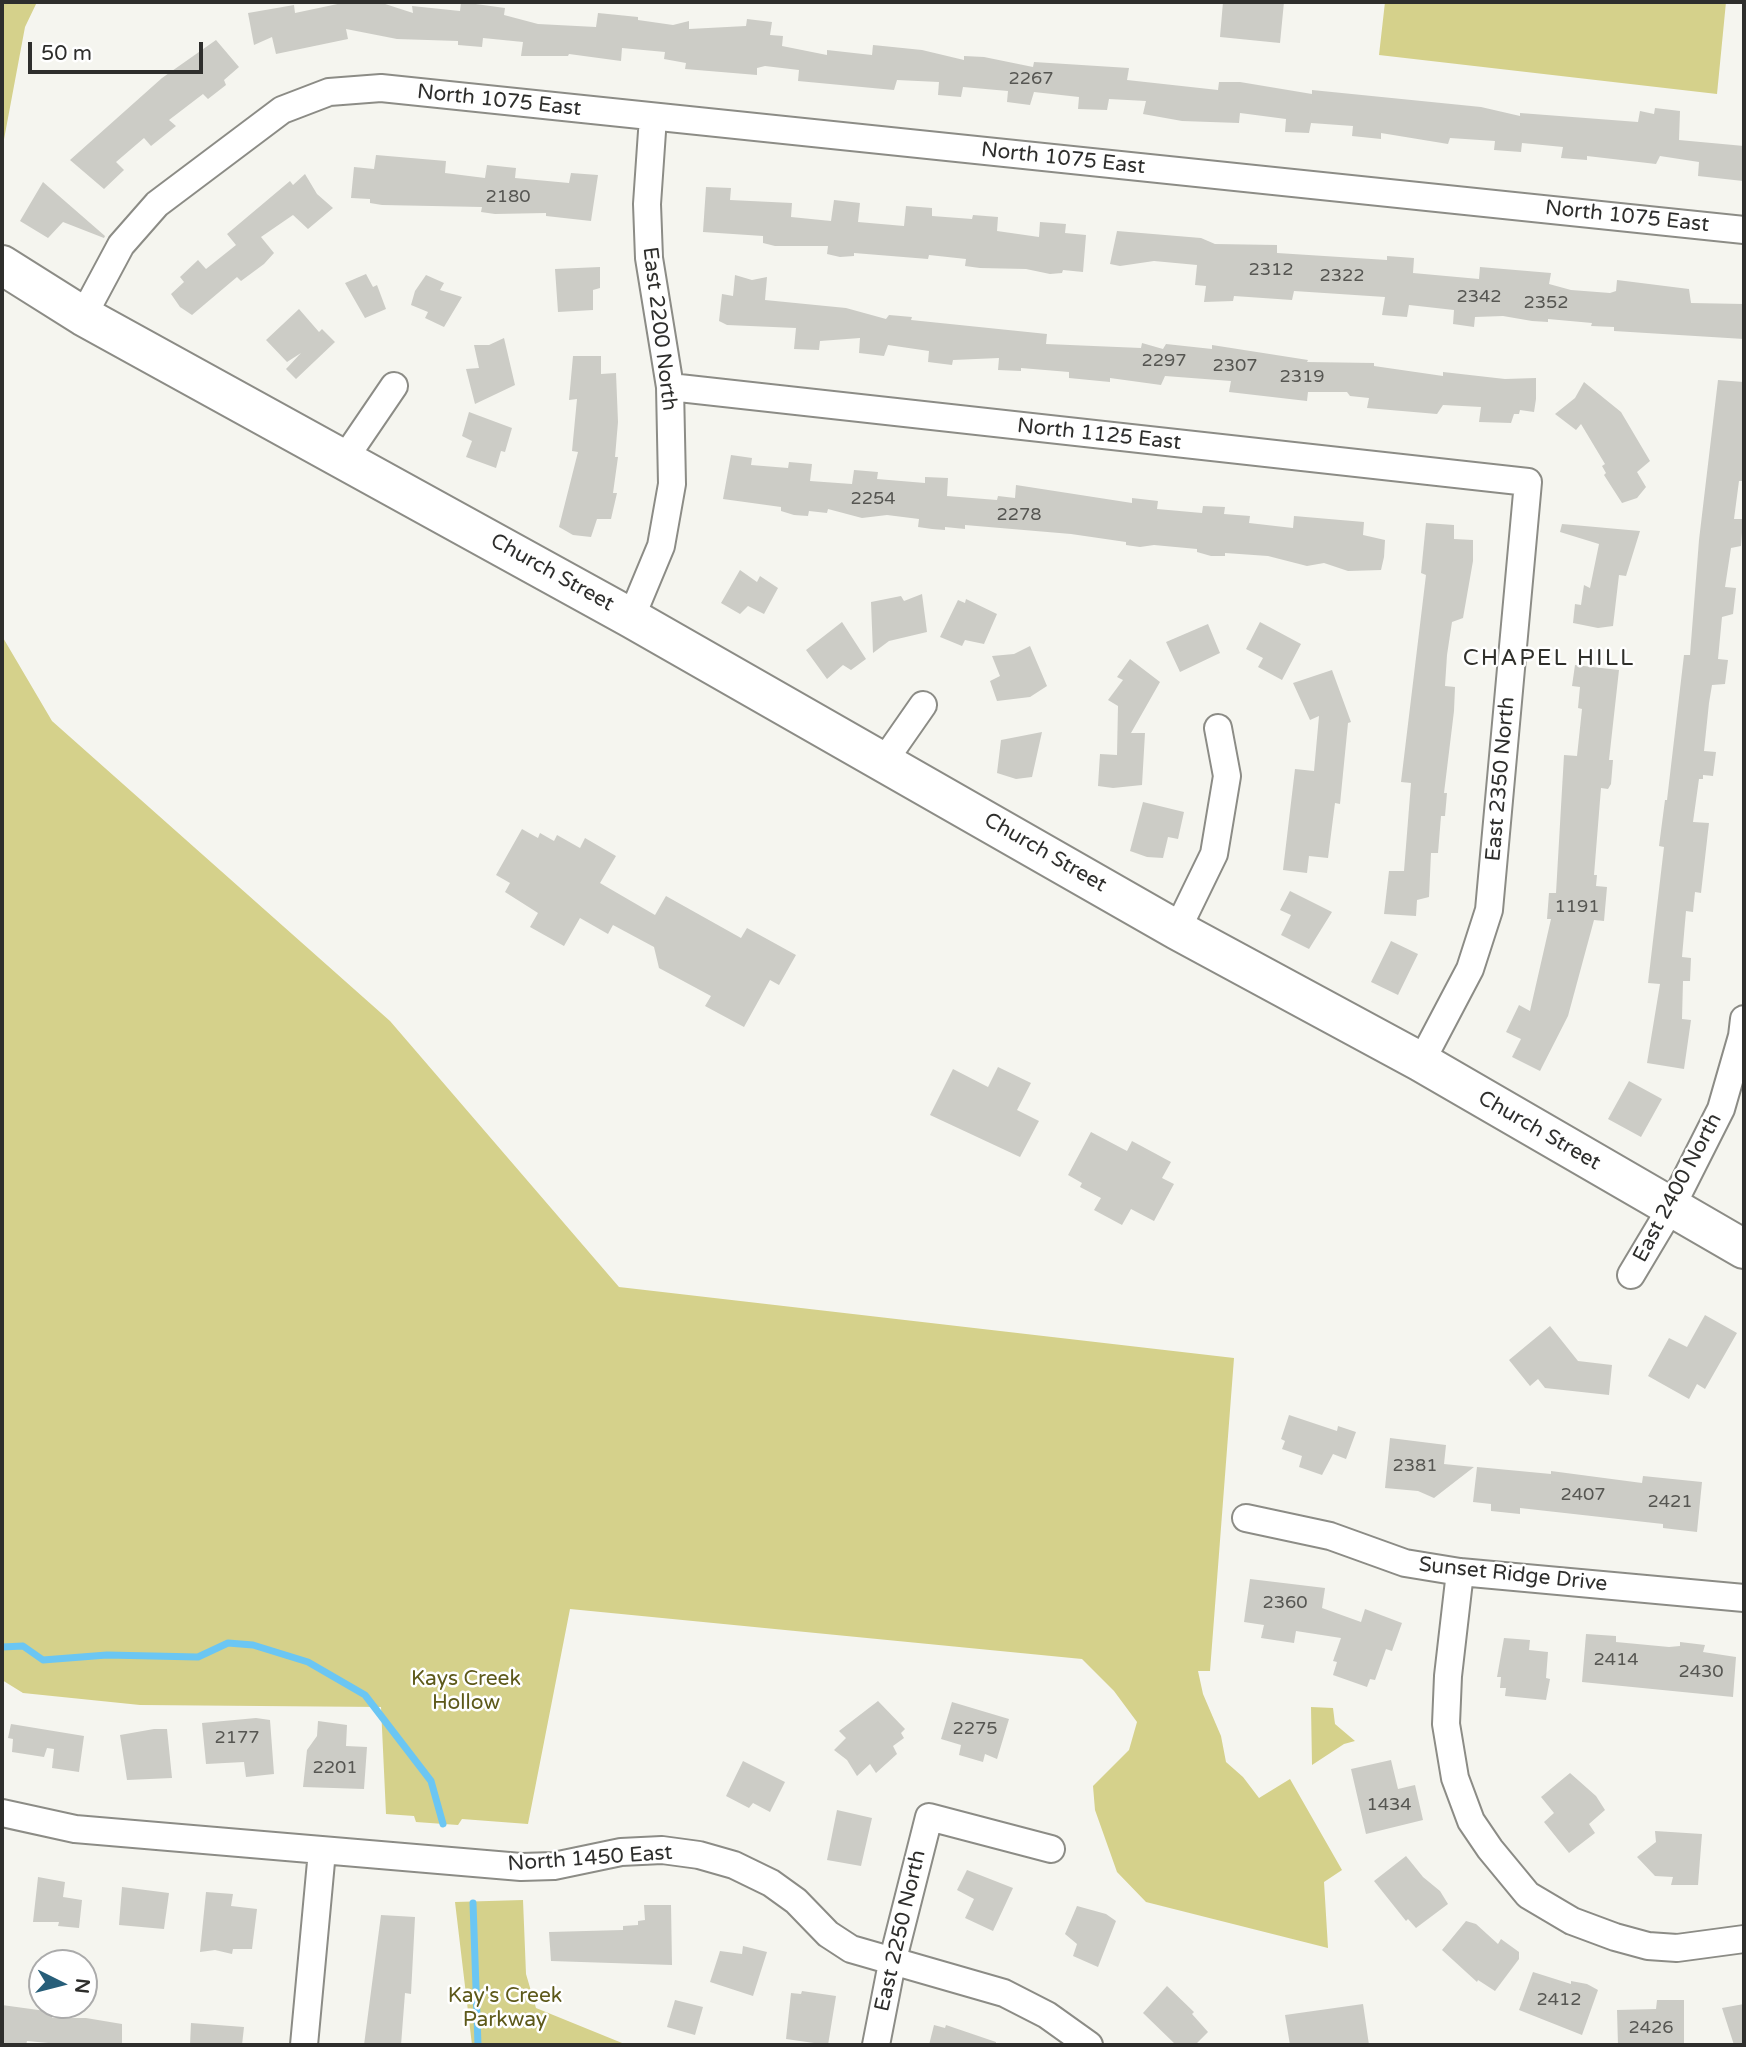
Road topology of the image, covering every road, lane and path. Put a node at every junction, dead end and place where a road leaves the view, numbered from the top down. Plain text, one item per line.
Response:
1 (653, 117) junction
2 (1744, 230) edge
3 (2, 265) edge
4 (83, 316) junction
5 (394, 386) dead end
6 (670, 387) junction
7 (345, 458) junction
8 (1528, 482) joint
9 (631, 618) junction
10 (923, 705) dead end
11 (1218, 728) dead end
12 (884, 761) junction
13 (1177, 930) junction
14 (1744, 1018) edge
15 (1421, 1062) junction
16 (1671, 1208) junction
17 (1744, 1249) edge
18 (1631, 1275) dead end
19 (1245, 1518) dead end
20 (1460, 1572) junction
21 (1744, 1598) edge
22 (2, 1813) edge
23 (1051, 1849) dead end
24 (322, 1851) junction
25 (1744, 1940) edge
26 (892, 1963) junction
27 (304, 2045) edge
28 (876, 2045) edge
29 (1089, 2045) edge

1 - 2 street, North 1075 East
1 - 4 street, North 1075 East
1 - 6 street, East 2200 North
3 - 4 street, Church Street
4 - 7 street, Church Street
5 - 7 street
6 - 8 street, North 1125 East
6 - 9 street, East 2200 North
7 - 9 street, Church Street
8 - 15 street, East 2350 North
9 - 12 street, Church Street
10 - 12 street
11 - 13 street
12 - 13 street, Church Street
13 - 15 street, Church Street
14 - 16 street, East 2400 North
15 - 16 street, Church Street
16 - 17 street, Church Street
16 - 18 street, East 2400 North
19 - 20 street, Sunset Ridge Drive
20 - 21 street, Sunset Ridge Drive
20 - 25 street
22 - 24 street, North 1450 East
23 - 26 street, East 2250 North
24 - 26 street, North 1450 East
24 - 27 street
26 - 28 street, East 2250 North
26 - 29 street, North 1450 East

